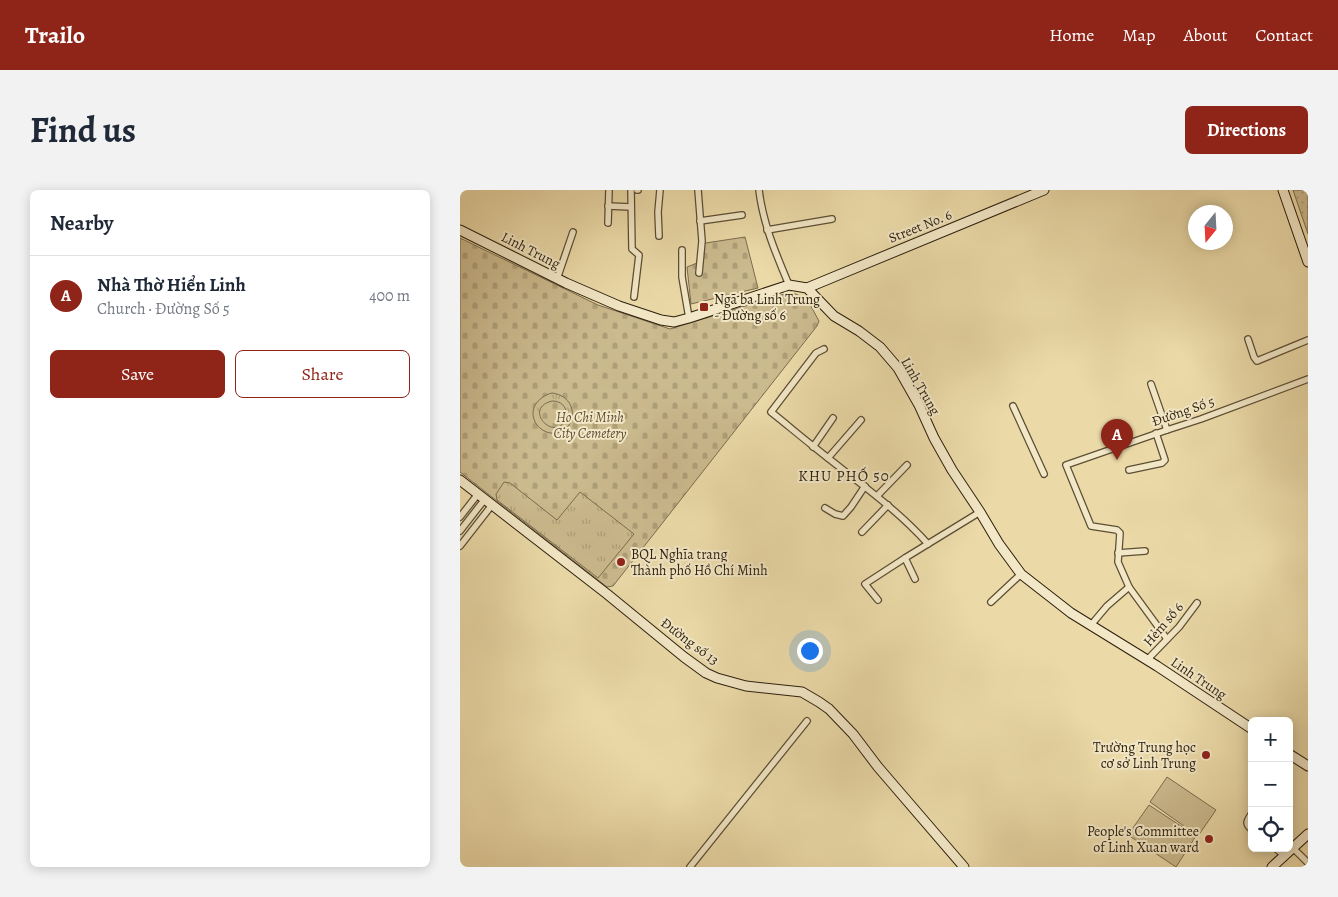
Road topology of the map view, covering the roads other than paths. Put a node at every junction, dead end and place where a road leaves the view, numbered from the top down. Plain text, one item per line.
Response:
1 (609, 190) edge
2 (631, 190) edge
3 (660, 190) edge
4 (698, 190) edge
5 (758, 190) edge
6 (1044, 190) edge
7 (1284, 190) edge
8 (608, 206) junction
9 (631, 207) junction
10 (742, 215) dead end
11 (832, 219) dead end
12 (700, 222) junction
13 (608, 223) dead end
14 (460, 230) edge
15 (767, 230) junction
16 (573, 232) dead end
17 (659, 236) dead end
18 (682, 250) dead end
19 (1308, 262) edge
20 (699, 273) dead end
21 (557, 279) junction
22 (789, 285) junction
23 (807, 288) junction
24 (634, 297) dead end
25 (689, 318) junction
26 (1248, 339) dead end
27 (1308, 340) edge
28 (824, 349) dead end
29 (1308, 379) edge
30 (1151, 384) dead end
31 (1013, 406) dead end
32 (833, 418) dead end
33 (861, 420) dead end
34 (1167, 430) junction
35 (1156, 433) junction
36 (813, 447) junction
37 (828, 458) junction
38 (908, 465) dead end
39 (1129, 470) dead end
40 (1044, 474) dead end
41 (460, 480) edge
42 (865, 486) junction
43 (877, 496) junction
44 (485, 499) junction
45 (888, 505) junction
46 (825, 508) dead end
47 (980, 512) junction
48 (460, 517) edge
49 (460, 531) edge
50 (862, 532) dead end
51 (928, 544) junction
52 (460, 546) edge
53 (1145, 551) dead end
54 (1118, 553) junction
55 (905, 558) junction
56 (1021, 574) junction
57 (915, 579) dead end
58 (1129, 587) junction
59 (878, 600) dead end
60 (991, 602) dead end
61 (1196, 604) dead end
62 (1091, 625) junction
63 (1166, 639) junction
64 (1147, 660) junction
65 (807, 721) dead end
66 (1248, 726) edge
67 (1293, 757) edge
68 (1308, 766) edge
69 (1308, 834) edge
70 (1293, 848) joint
71 (1280, 852) edge
72 (1289, 852) edge
73 (1285, 856) junction
74 (1308, 863) edge
75 (690, 867) edge
76 (964, 867) edge
77 (1272, 867) edge

1 - 8 street
2 - 9 street
3 - 17 street
4 - 12 street
5 - 15 street
6 - 23 street, Street No. 6
7 - 19 street
8 - 9 street
8 - 13 street
9 - 24 street
10 - 12 street
11 - 15 street
12 - 20 street
14 - 21 street, Linh Trung
15 - 22 street
16 - 21 street
18 - 25 street
21 - 25 street, Linh Trung
22 - 23 street, Linh Trung
22 - 25 street, Linh Trung
23 - 47 street, Linh Trung
26 - 27 street
28 - 36 street
29 - 34 street, Đường Số 5
30 - 34 street
31 - 40 street
32 - 36 street
33 - 37 street
34 - 35 street, Đường Số 5
35 - 39 street
35 - 54 street, Đường Số 5
36 - 37 street
37 - 42 street
38 - 43 street
41 - 44 street, Đường số 13
42 - 43 street
42 - 46 street
43 - 45 street
44 - 48 street
44 - 49 street
44 - 52 street
44 - 76 street, Đường số 13
45 - 50 street
45 - 51 street
47 - 51 street
47 - 56 street, Linh Trung
51 - 55 street
53 - 54 street
54 - 58 street
55 - 57 street
55 - 59 street
56 - 60 street
56 - 62 street, Linh Trung
58 - 62 street
58 - 63 street
61 - 63 street, Hẻm số 6
62 - 64 street, Linh Trung
63 - 64 street, Hẻm số 6
64 - 66 street, Linh Trung
65 - 75 street
67 - 68 street
69 - 70 street
70 - 74 street
71 - 73 street
72 - 73 street
73 - 77 street

